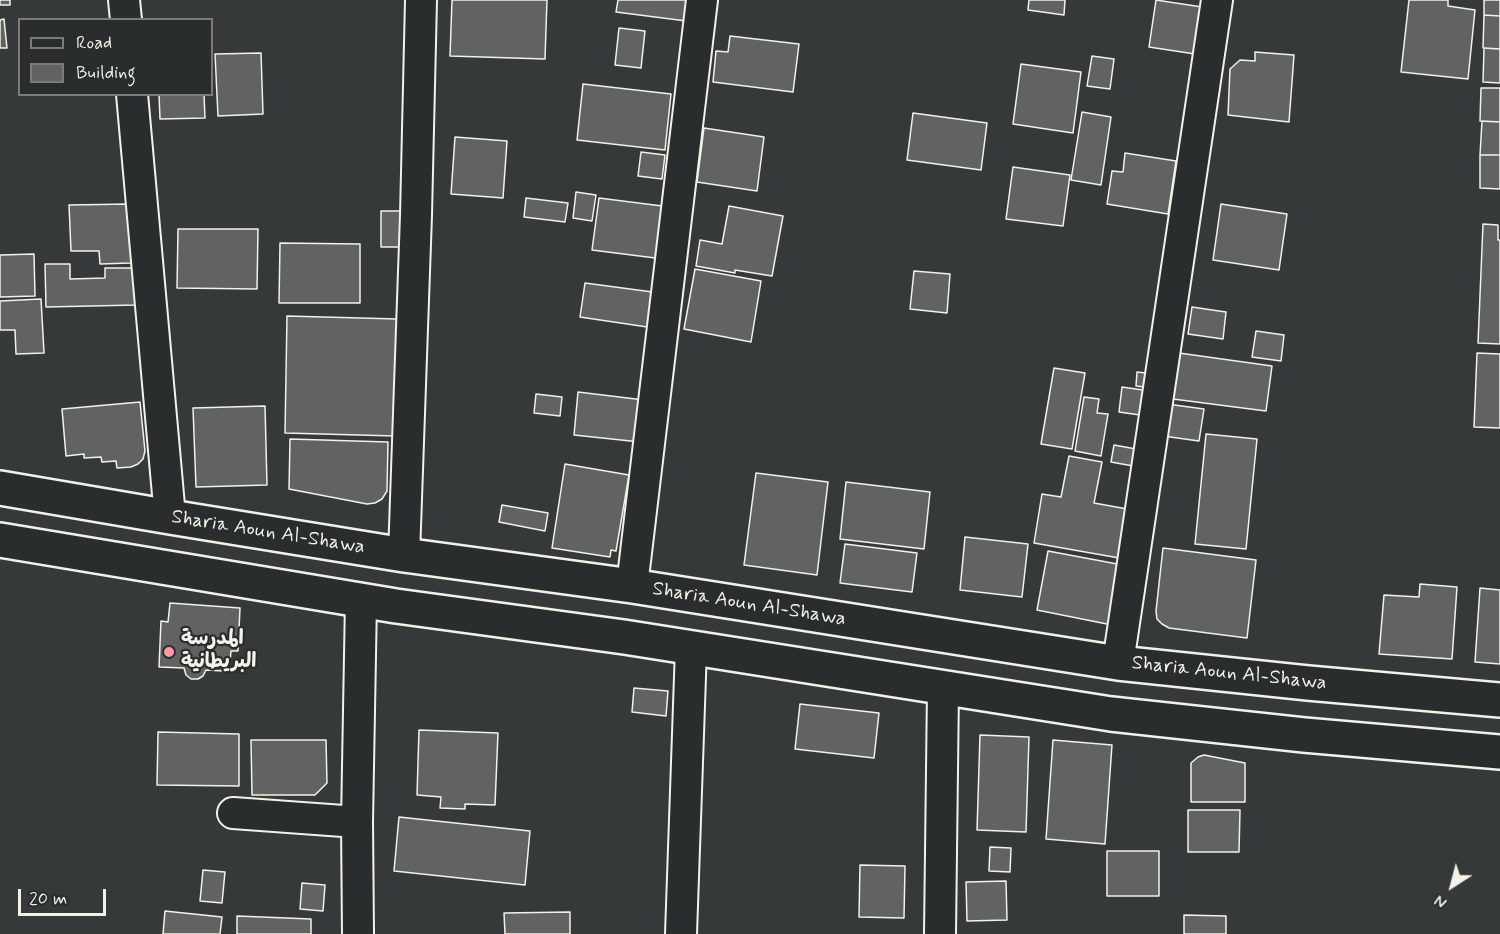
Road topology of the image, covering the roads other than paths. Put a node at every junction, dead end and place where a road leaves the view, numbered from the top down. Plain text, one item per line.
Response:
1 (124, 0) edge
2 (421, 0) edge
3 (702, 0) edge
4 (1217, 0) edge
5 (126, 18) edge
6 (132, 96) edge
7 (0, 488) edge
8 (170, 517) junction
9 (0, 540) edge
10 (404, 555) junction
11 (632, 586) junction
12 (361, 600) junction
13 (691, 648) junction
14 (1118, 663) junction
15 (943, 688) junction
16 (1500, 700) edge
17 (1500, 752) edge
18 (233, 813) dead end
19 (357, 822) junction
20 (357, 934) edge
21 (681, 934) edge
22 (940, 934) edge

1 - 5 street
2 - 10 street
3 - 11 street
4 - 14 street
6 - 8 street
7 - 8 main road, Sharia Aoun Al-Shawa
8 - 10 main road, Sharia Aoun Al-Shawa
9 - 12 main road
10 - 11 main road, Sharia Aoun Al-Shawa
11 - 14 main road, Sharia Aoun Al-Shawa
12 - 13 main road
12 - 19 street
13 - 15 main road
13 - 21 street
14 - 16 main road, Sharia Aoun Al-Shawa
15 - 17 main road
15 - 22 street
18 - 19 street
19 - 20 street

